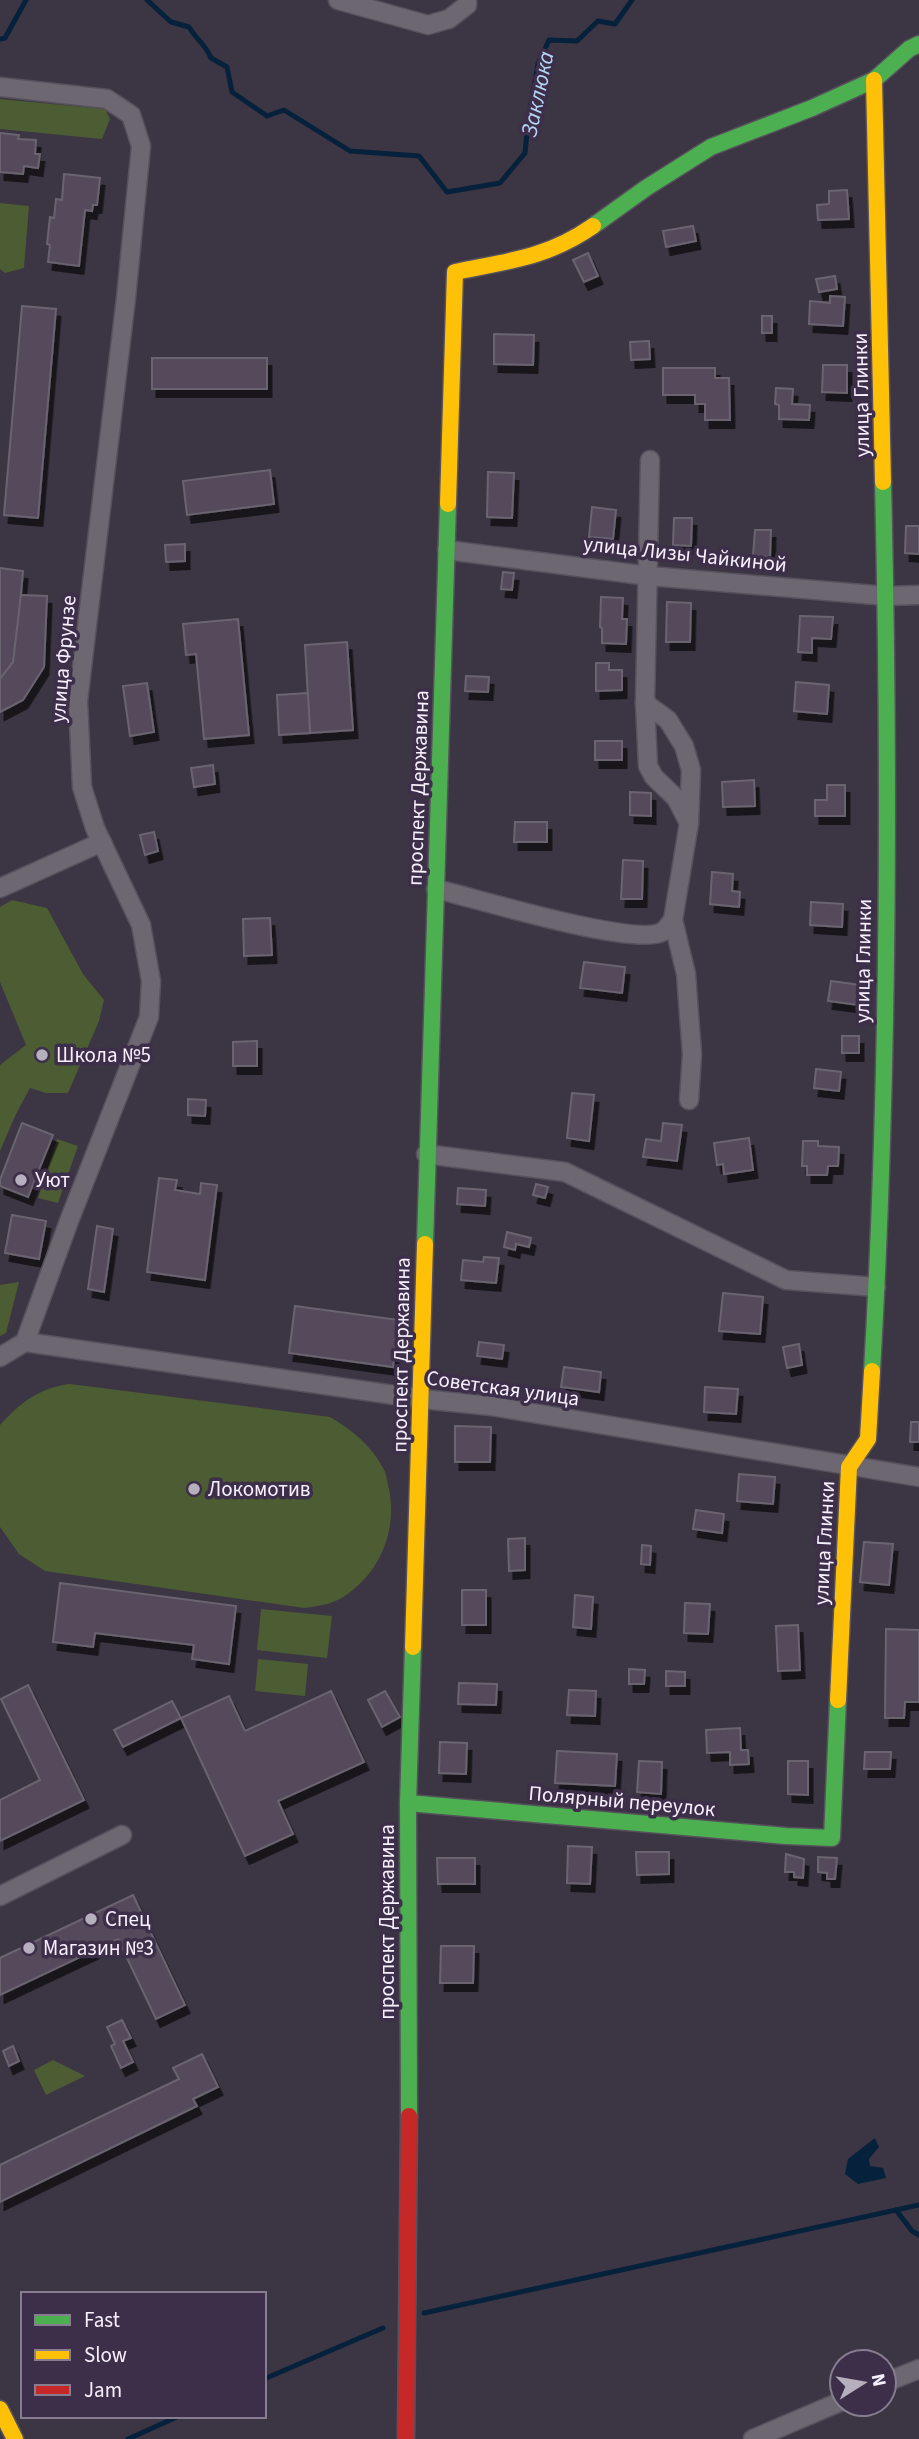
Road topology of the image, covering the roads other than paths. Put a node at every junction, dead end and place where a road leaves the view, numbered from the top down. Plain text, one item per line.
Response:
1 (338, 0) edge
2 (467, 3) edge
3 (919, 44) edge
4 (874, 80) junction
5 (0, 87) edge
6 (650, 460) dead end
7 (447, 550) junction
8 (649, 576) junction
9 (919, 595) edge
10 (886, 596) junction
11 (645, 703) junction
12 (689, 823) junction
13 (103, 842) junction
14 (0, 888) edge
15 (436, 889) junction
16 (673, 920) junction
17 (689, 1100) dead end
18 (426, 1154) junction
19 (876, 1287) junction
20 (25, 1342) junction
21 (0, 1357) edge
22 (422, 1399) junction
23 (849, 1467) junction
24 (919, 1478) edge
25 (408, 1803) junction
26 (122, 1835) dead end
27 (832, 1838) joint
28 (0, 1896) edge
29 (919, 2369) edge
30 (898, 2378) edge
31 (828, 2407) edge
32 (0, 2409) edge
33 (15, 2439) edge
34 (406, 2439) edge
35 (753, 2439) edge

1 - 2 street
3 - 4 street
4 - 7 street, проспект Державина
4 - 10 street, улица Глинки
5 - 13 street, улица Фрунзе
6 - 8 street
7 - 8 street, улица Лизы Чайкиной
7 - 15 street, проспект Державина
8 - 10 street, улица Лизы Чайкиной
8 - 11 street
9 - 10 street, улица Лизы Чайкиной
10 - 19 street, улица Глинки
11 - 12 street
11 - 12 street
12 - 16 street
13 - 14 street
13 - 20 street, улица Фрунзе
15 - 16 street
15 - 18 street, проспект Державина
16 - 17 street
18 - 19 street
18 - 22 street, проспект Державина
19 - 23 street, улица Глинки
20 - 21 street
20 - 22 street, Советская улица
22 - 23 street, Советская улица
22 - 25 street, проспект Державина
23 - 24 street, Советская улица
23 - 27 street, улица Глинки
25 - 27 street, Полярный переулок
25 - 34 street, проспект Державина
26 - 28 street
29 - 30 street
31 - 35 street
32 - 33 street

